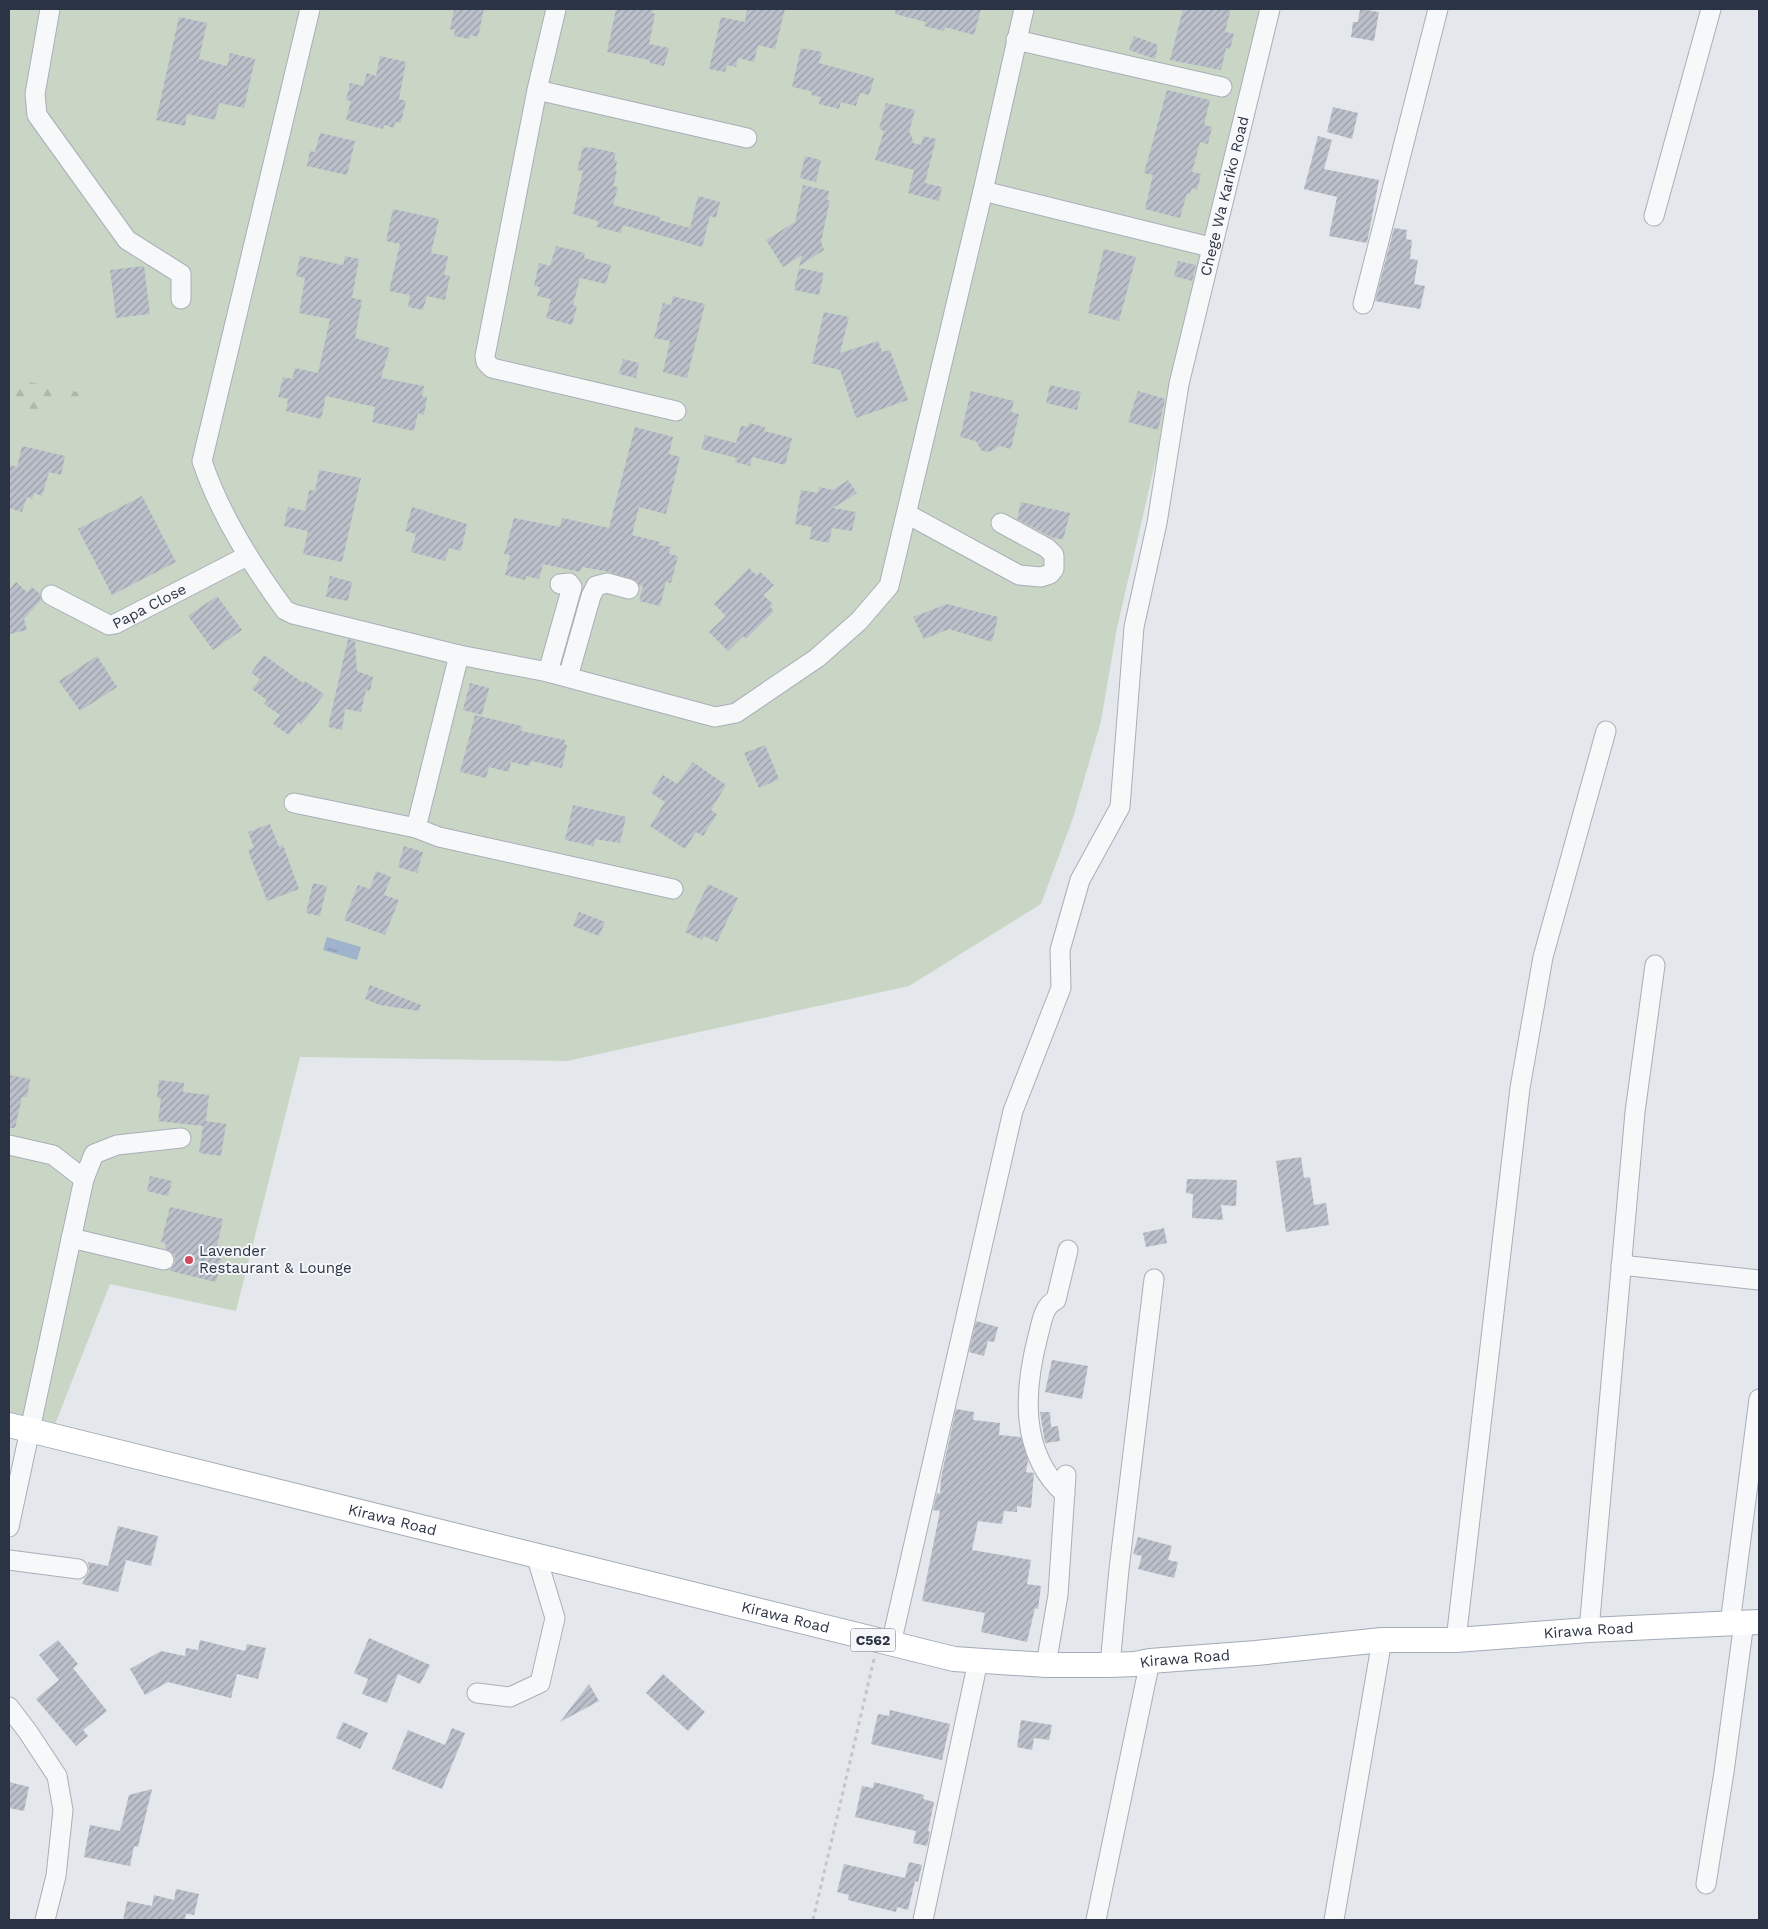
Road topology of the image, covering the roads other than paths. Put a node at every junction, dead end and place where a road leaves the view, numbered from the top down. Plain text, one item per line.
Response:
1 (50, 9) edge
2 (556, 9) edge
3 (1024, 9) edge
4 (1270, 9) edge
5 (1438, 9) edge
6 (1711, 9) edge
7 (305, 10) edge
8 (1016, 40) junction
9 (1222, 86) dead end
10 (537, 90) junction
11 (747, 138) dead end
12 (983, 191) junction
13 (1654, 216) dead end
14 (1202, 245) dead end
15 (181, 299) dead end
16 (1363, 304) dead end
17 (676, 411) dead end
18 (906, 514) junction
19 (1001, 523) dead end
20 (247, 556) junction
21 (560, 584) dead end
22 (629, 589) dead end
23 (51, 595) dead end
24 (459, 655) junction
25 (548, 672) junction
26 (568, 677) junction
27 (1606, 731) dead end
28 (294, 803) dead end
29 (416, 828) junction
30 (673, 889) dead end
31 (1655, 965) dead end
32 (181, 1138) dead end
33 (9, 1145) edge
34 (84, 1179) junction
35 (71, 1238) junction
36 (1068, 1250) dead end
37 (164, 1260) dead end
38 (1621, 1265) junction
39 (1154, 1279) dead end
40 (1759, 1280) edge
41 (1759, 1399) edge
42 (19, 1427) edge
43 (1066, 1475) dead end
44 (1065, 1494) junction
45 (9, 1527) edge
46 (536, 1556) junction
47 (9, 1560) edge
48 (78, 1570) dead end
49 (1745, 1623) edge
50 (1589, 1630) junction
51 (1382, 1640) junction
52 (1456, 1640) junction
53 (884, 1642) junction
54 (1150, 1661) junction
55 (978, 1662) junction
56 (1046, 1665) junction
57 (1110, 1665) junction
58 (477, 1693) dead end
59 (9, 1707) edge
60 (1706, 1884) dead end
61 (45, 1920) edge
62 (923, 1920) edge
63 (1096, 1920) edge
64 (1334, 1920) edge

1 - 15 street
2 - 10 street
3 - 8 street
4 - 53 street, Chege Wa Kariko Road
5 - 16 street
6 - 13 street
7 - 20 street
8 - 9 street
8 - 12 street
10 - 11 street
10 - 17 street
12 - 14 street
12 - 18 street
18 - 19 street
18 - 26 street
20 - 23 street, Papa Close
20 - 24 street
21 - 25 street
22 - 26 street
24 - 25 street
24 - 29 street
25 - 26 street
27 - 52 street
28 - 29 street
29 - 30 street
31 - 38 street
32 - 34 street
33 - 34 street
34 - 35 street
35 - 37 street
35 - 42 street
36 - 44 street
38 - 40 street
38 - 50 street
39 - 57 street
41 - 49 street
42 - 45 street
42 - 46 main road, Kirawa Road / C562
43 - 44 street
44 - 56 street
46 - 53 main road, Kirawa Road / C562
46 - 58 street
47 - 48 street
49 - 50 main road, Kirawa Road / C562
49 - 60 street
50 - 52 main road, Kirawa Road / C562
51 - 52 main road, Kirawa Road / C562
51 - 54 main road, Kirawa Road / C562
51 - 64 street
53 - 55 main road, Kirawa Road / C562
54 - 57 main road, Kirawa Road / C562
54 - 63 street
55 - 56 main road, Kirawa Road / C562
55 - 62 street
56 - 57 main road, Kirawa Road / C562
59 - 61 street

